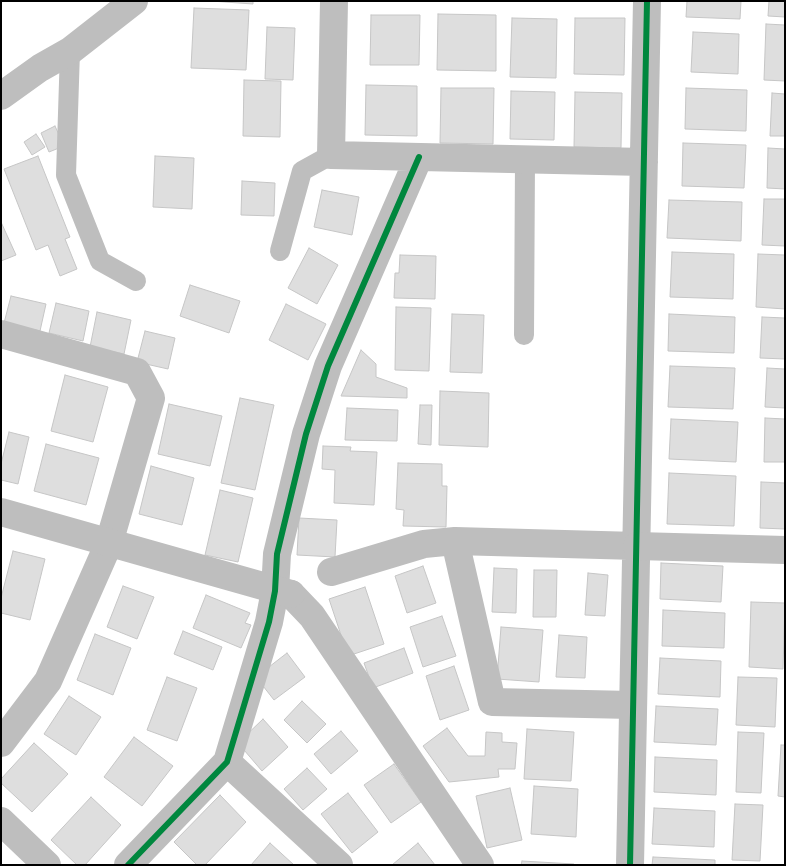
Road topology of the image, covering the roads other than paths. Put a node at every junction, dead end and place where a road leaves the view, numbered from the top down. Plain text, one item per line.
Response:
1 (134, 1) edge
2 (334, 1) edge
3 (646, 1) edge
4 (70, 51) junction
5 (1, 96) edge
6 (331, 156) junction
7 (419, 157) junction
8 (525, 160) junction
9 (644, 162) junction
10 (280, 251) dead end
11 (136, 281) dead end
12 (1, 334) edge
13 (524, 335) dead end
14 (1, 512) edge
15 (455, 542) junction
16 (109, 543) junction
17 (637, 546) junction
18 (785, 550) edge
19 (331, 572) dead end
20 (283, 593) junction
21 (632, 705) junction
22 (1, 743) edge
23 (227, 762) junction
24 (1, 821) edge
25 (46, 865) edge
26 (128, 865) edge
27 (339, 865) edge
28 (480, 865) edge
29 (630, 865) edge

1 - 4 street
2 - 6 street
3 - 9 street
4 - 5 street
4 - 11 lane
6 - 7 street
6 - 10 lane
7 - 8 street
7 - 20 street
8 - 9 street
8 - 13 lane
9 - 17 street
12 - 16 street
14 - 16 street
15 - 17 street
15 - 19 street
15 - 21 street
16 - 20 street
16 - 22 street
17 - 18 street
17 - 21 street
20 - 23 street
20 - 28 street
21 - 29 street
23 - 26 street
23 - 27 street
24 - 25 street

